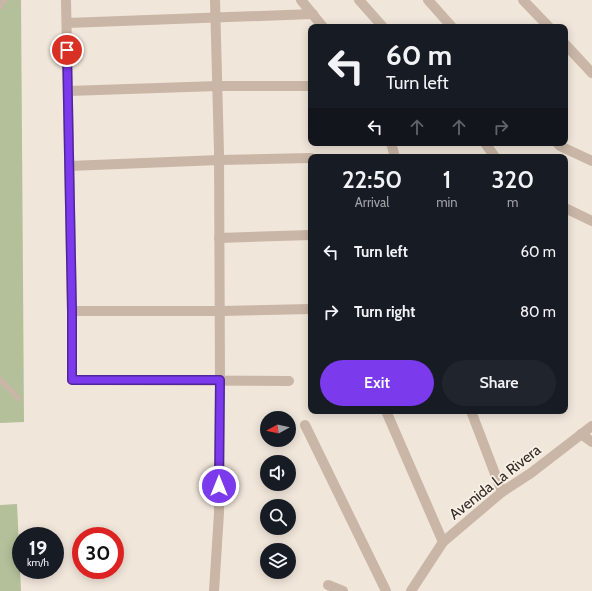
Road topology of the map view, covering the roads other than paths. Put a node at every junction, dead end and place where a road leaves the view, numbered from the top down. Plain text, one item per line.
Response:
1 (5, 0) edge
2 (66, 0) edge
3 (215, 0) edge
4 (300, 0) edge
5 (359, 0) edge
6 (428, 0) edge
7 (523, 0) edge
8 (0, 7) edge
9 (313, 14) junction
10 (216, 18) junction
11 (67, 23) junction
12 (321, 24) edge
13 (381, 24) edge
14 (449, 24) edge
15 (546, 24) edge
16 (568, 47) edge
17 (592, 73) edge
18 (218, 86) junction
19 (308, 86) edge
20 (68, 91) junction
21 (560, 146) edge
22 (308, 158) edge
23 (219, 160) junction
24 (592, 161) edge
25 (69, 166) junction
26 (568, 209) edge
27 (592, 220) edge
28 (308, 235) edge
29 (219, 238) junction
30 (308, 309) edge
31 (72, 311) junction
32 (220, 311) junction
33 (0, 378) edge
34 (220, 380) junction
35 (289, 381) dead end
36 (18, 398) dead end
37 (387, 414) edge
38 (472, 414) edge
39 (305, 425) dead end
40 (592, 426) edge
41 (581, 434) junction
42 (592, 442) edge
43 (502, 492) junction
44 (443, 542) junction
45 (328, 585) dead end
46 (214, 591) edge
47 (342, 591) edge
48 (386, 591) edge
49 (411, 591) edge

1 - 8 lane
2 - 11 street
3 - 10 street
4 - 9 street
5 - 13 street
6 - 14 street
7 - 15 street
9 - 10 street
9 - 12 street
10 - 11 street
10 - 18 street
11 - 20 street
16 - 17 street
18 - 19 street
18 - 20 street
18 - 23 street
20 - 25 street
21 - 24 street
22 - 23 street
23 - 25 street
23 - 29 street
25 - 31 street
26 - 27 street
28 - 29 street
29 - 32 street
30 - 32 street
31 - 32 street
31 - 34 street
32 - 34 street
33 - 36 lane
34 - 35 street
34 - 46 street
37 - 44 street
38 - 43 street
39 - 48 street
40 - 41 street, Avenida La Rivera
41 - 42 street
41 - 43 street, Avenida La Rivera
43 - 44 street, Avenida La Rivera
44 - 49 street, Avenida La Rivera
45 - 47 street

